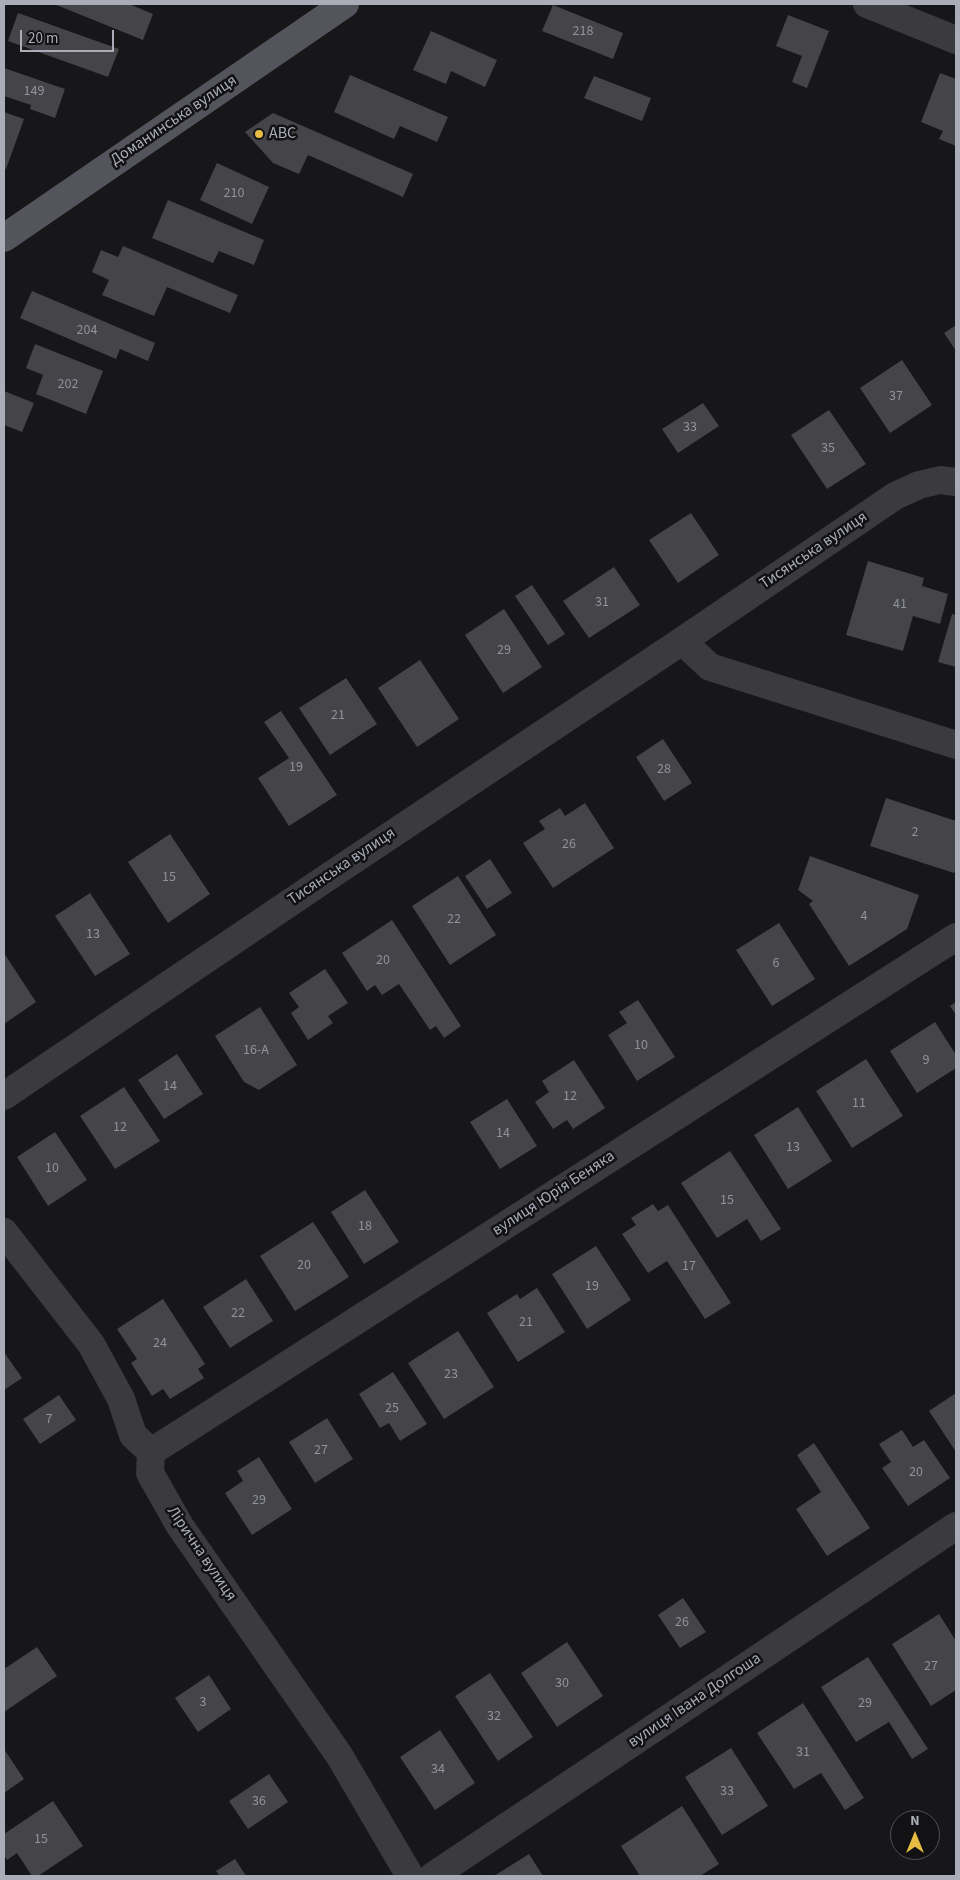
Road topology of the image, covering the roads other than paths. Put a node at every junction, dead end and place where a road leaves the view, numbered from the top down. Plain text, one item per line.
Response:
1 (345, 4) edge
2 (867, 4) edge
3 (956, 40) edge
4 (4, 238) edge
5 (955, 482) edge
6 (682, 641) junction
7 (956, 745) edge
8 (956, 937) edge
9 (4, 1096) edge
10 (4, 1232) edge
11 (151, 1452) junction
12 (956, 1526) edge
13 (410, 1876) edge
14 (433, 1876) edge

1 - 4 main road, Доманинська вулиця
2 - 3 street
5 - 6 street, Тисянська вулиця
6 - 7 street
6 - 9 street, Тисянська вулиця
8 - 11 street, вулиця Юрія Беняка
10 - 11 street
11 - 13 street, Лірична вулиця
12 - 14 street, вулиця Івана Долгоша

